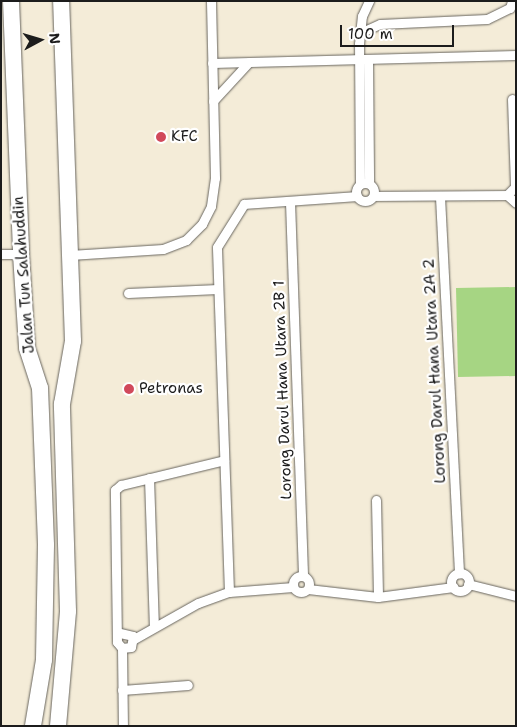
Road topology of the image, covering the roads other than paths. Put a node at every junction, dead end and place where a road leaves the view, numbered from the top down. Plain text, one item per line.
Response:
1 (11, 1) edge
2 (61, 1) edge
3 (211, 1) edge
4 (369, 1) edge
5 (512, 1) edge
6 (364, 31) junction
7 (516, 55) edge
8 (363, 59) junction
9 (212, 62) junction
10 (249, 62) junction
11 (512, 99) dead end
12 (213, 101) junction
13 (365, 184) junction
14 (515, 186) edge
15 (507, 195) junction
16 (357, 196) junction
17 (374, 196) junction
18 (440, 196) junction
19 (290, 202) junction
20 (516, 203) edge
21 (516, 208) edge
22 (1, 254) edge
23 (21, 254) junction
24 (70, 255) junction
25 (218, 289) junction
26 (128, 292) dead end
27 (224, 460) junction
28 (149, 478) junction
29 (376, 500) dead end
30 (460, 574) junction
31 (303, 576) junction
32 (468, 584) junction
33 (293, 587) junction
34 (453, 587) junction
35 (308, 589) junction
36 (229, 592) junction
37 (516, 596) edge
38 (378, 597) junction
39 (154, 627) junction
40 (120, 634) junction
41 (134, 639) junction
42 (122, 648) junction
43 (188, 684) dead end
44 (122, 690) junction
45 (33, 726) edge
46 (58, 726) edge
47 (123, 726) edge

1 - 23 highway, Jalan Tun Salahuddin
2 - 24 highway
3 - 9 street
4 - 6 street
5 - 6 street
6 - 8 street
7 - 8 street
8 - 10 street
8 - 13 street
9 - 10 street
9 - 12 street
10 - 12 street
11 - 14 street
12 - 24 street
13 - 16 street
13 - 17 street
14 - 15 street
15 - 18 street
15 - 20 street
16 - 17 street
16 - 19 street
17 - 18 street
18 - 30 street, Lorong Darul Hana Utara 2A 2
19 - 25 street
19 - 31 street, Lorong Darul Hana Utara 2B 1
20 - 21 street
22 - 23 street
23 - 45 highway, Jalan Tun Salahuddin
24 - 46 highway
25 - 26 street
25 - 27 street
27 - 28 street
27 - 36 street
28 - 39 street
28 - 40 street
29 - 38 street
30 - 32 street
30 - 34 street
31 - 33 street
31 - 35 street
32 - 34 street
32 - 37 street
33 - 35 street
33 - 36 street
34 - 38 street
35 - 38 street
36 - 39 street
39 - 41 street
40 - 41 street
40 - 42 street
41 - 42 street
42 - 44 street
43 - 44 street
44 - 47 street

